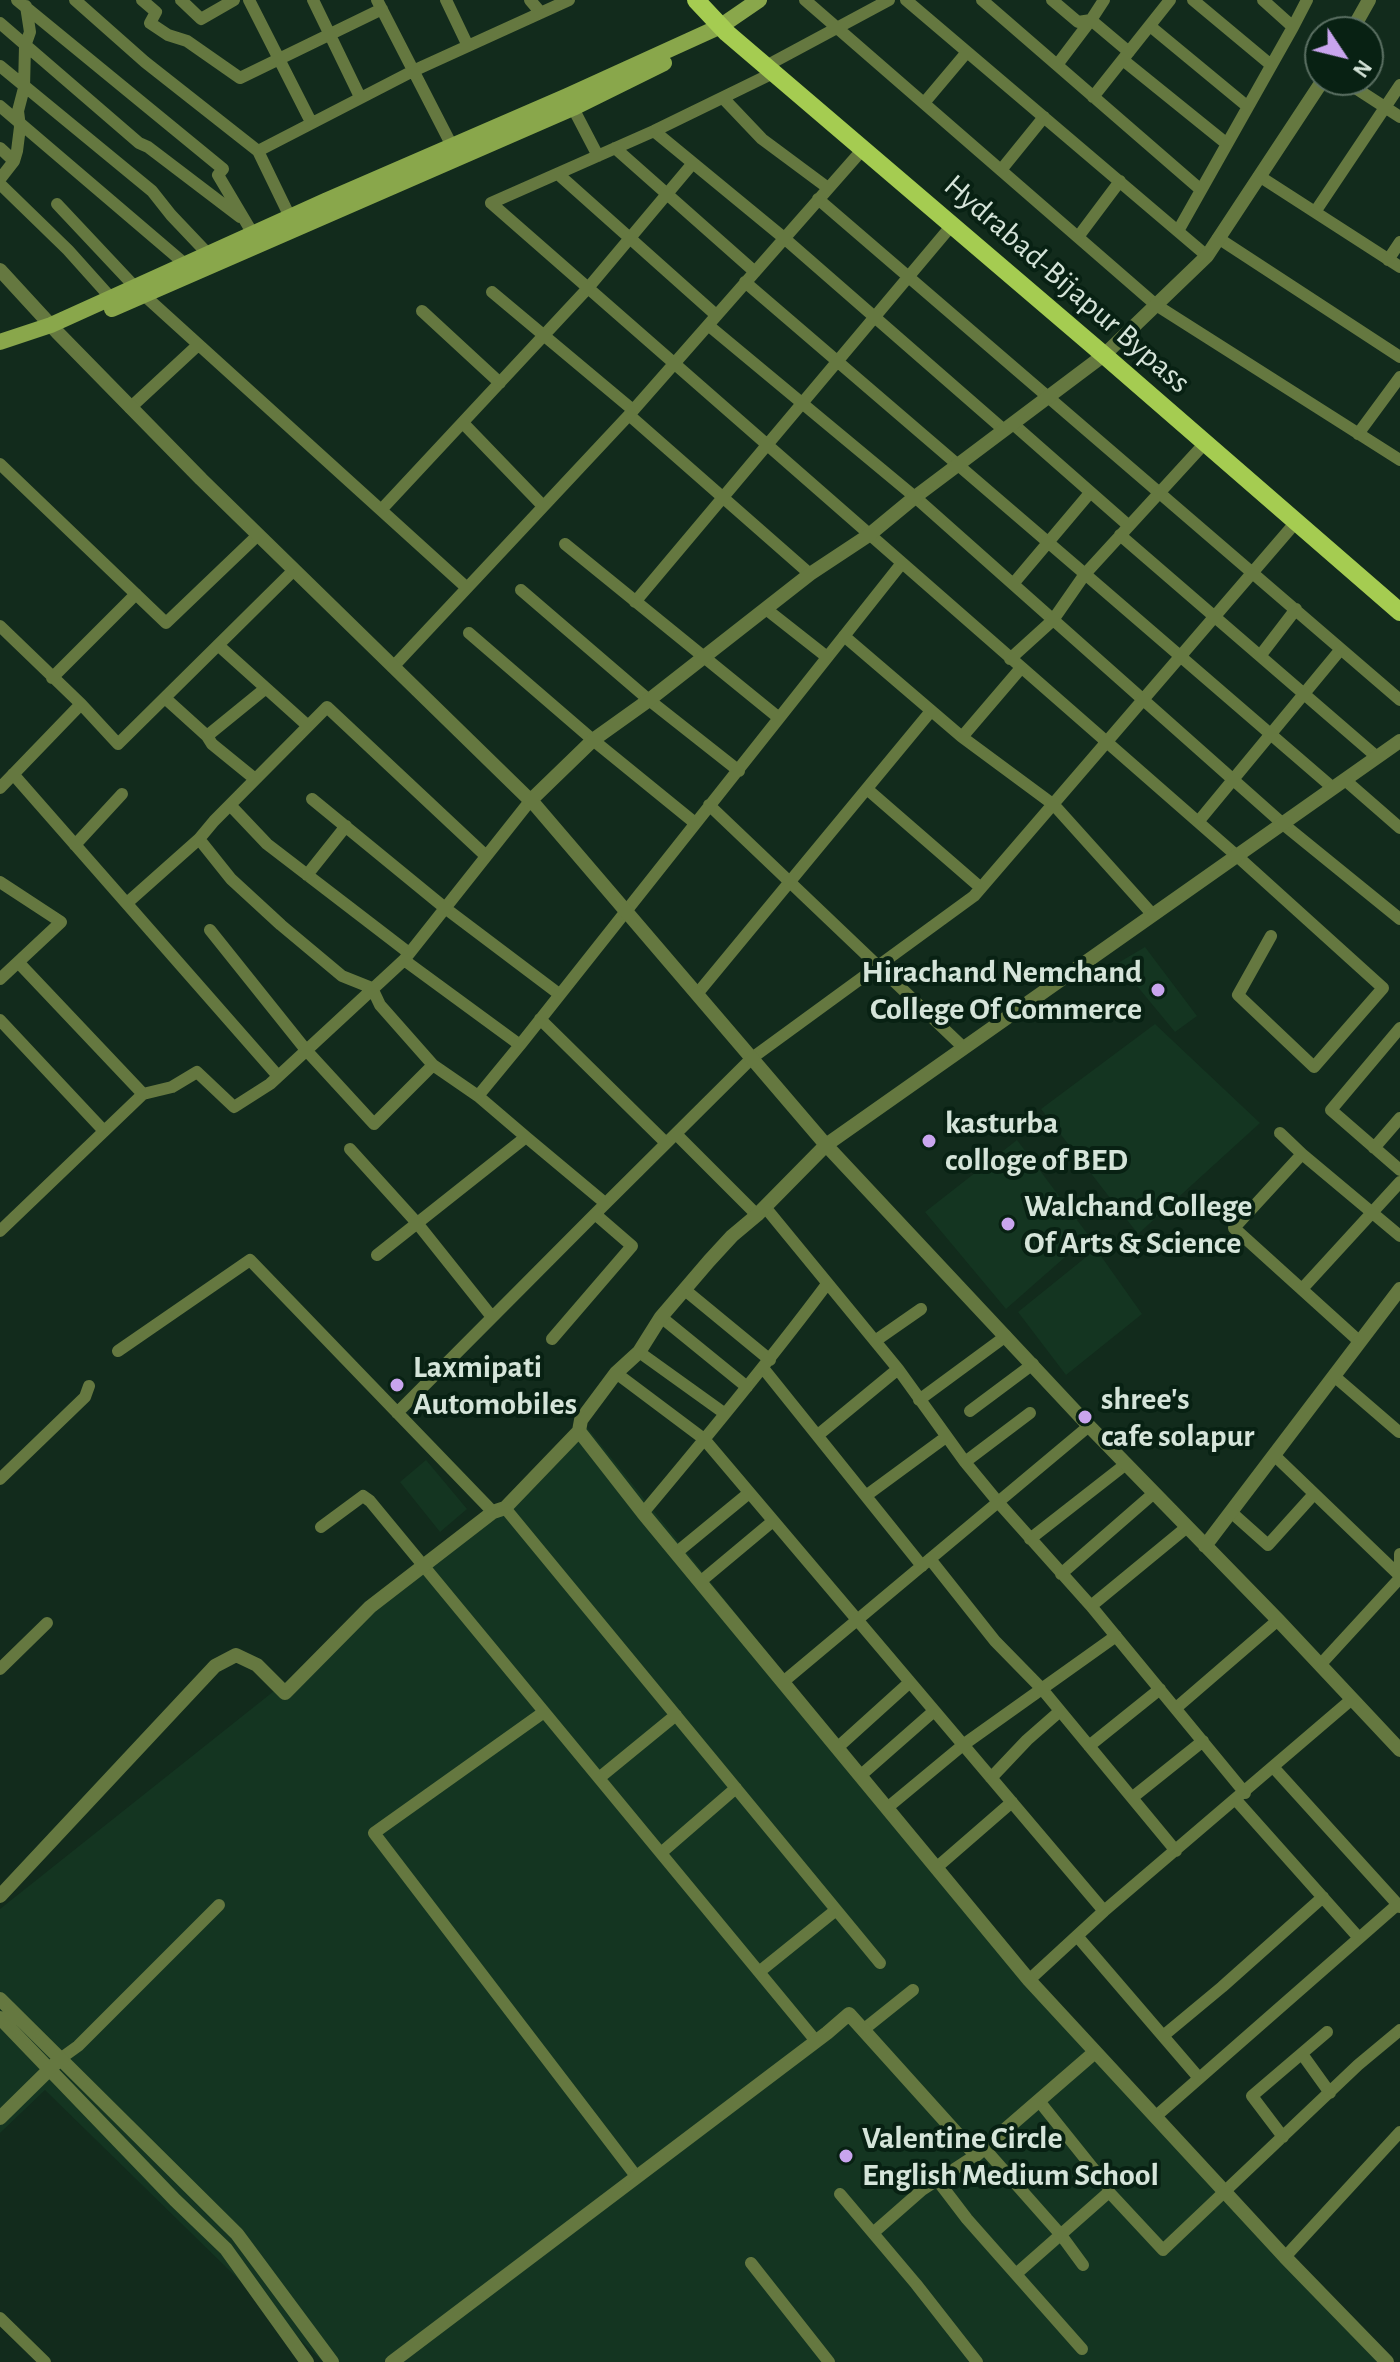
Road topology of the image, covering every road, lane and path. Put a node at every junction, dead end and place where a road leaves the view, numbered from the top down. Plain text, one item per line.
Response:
1 (75, 0) edge
2 (142, 0) edge
3 (181, 0) edge
4 (234, 0) edge
5 (249, 0) edge
6 (313, 0) edge
7 (446, 0) edge
8 (530, 0) edge
9 (569, 0) edge
10 (696, 0) edge
11 (759, 0) edge
12 (805, 0) edge
13 (889, 0) edge
14 (906, 0) edge
15 (982, 0) edge
16 (1052, 0) edge
17 (1104, 0) edge
18 (1170, 0) edge
19 (1193, 0) edge
20 (1263, 0) edge
21 (1307, 0) edge
22 (23, 3) edge
23 (379, 5) edge
24 (541, 13) junction
25 (1091, 20) junction
26 (0, 23) edge
27 (1150, 26) junction
28 (1293, 27) junction
29 (837, 28) junction
30 (724, 30) junction
31 (329, 35) junction
32 (25, 46) junction
33 (468, 46) junction
34 (967, 52) junction
35 (1126, 56) junction
36 (278, 58) junction
37 (1057, 65) junction
38 (1271, 65) junction
39 (0, 66) edge
40 (770, 69) junction
41 (413, 71) junction
42 (1400, 85) edge
43 (24, 88) junction
44 (1312, 96) edge
45 (1367, 96) edge
46 (360, 97) junction
47 (1093, 97) junction
48 (723, 98) junction
49 (924, 103) junction
50 (0, 106) edge
51 (1248, 107) junction
52 (573, 108) junction
53 (1385, 108) junction
54 (1044, 117) junction
55 (1400, 117) edge
56 (20, 122) junction
57 (311, 122) junction
58 (654, 131) junction
59 (1227, 144) junction
60 (452, 146) junction
61 (0, 148) edge
62 (615, 148) junction
63 (863, 149) junction
64 (258, 151) junction
65 (598, 156) junction
66 (14, 161) junction
67 (693, 163) junction
68 (1001, 170) junction
69 (558, 174) junction
70 (1259, 176) junction
71 (0, 181) edge
72 (1120, 181) junction
73 (828, 188) junction
74 (1201, 190) junction
75 (665, 194) junction
76 (818, 199) junction
77 (57, 204) dead end
78 (1315, 212) junction
79 (290, 217) junction
80 (952, 225) junction
81 (248, 227) junction
82 (1178, 231) junction
83 (1078, 237) junction
84 (784, 238) junction
85 (1218, 238) junction
86 (630, 240) junction
87 (1400, 242) edge
88 (208, 254) junction
89 (1207, 256) junction
90 (1388, 260) junction
91 (185, 264) junction
92 (1400, 267) edge
93 (0, 270) edge
94 (755, 272) junction
95 (909, 277) junction
96 (745, 282) junction
97 (588, 288) junction
98 (140, 292) junction
99 (492, 292) dead end
100 (111, 298) junction
101 (1156, 305) junction
102 (422, 311) dead end
103 (875, 317) junction
104 (712, 320) junction
105 (54, 329) junction
106 (544, 335) junction
107 (0, 342) edge
108 (198, 345) junction
109 (0, 352) edge
110 (1104, 355) junction
111 (1400, 357) edge
112 (837, 363) junction
113 (674, 364) junction
114 (1400, 377) edge
115 (500, 383) junction
116 (1049, 397) junction
117 (803, 404) junction
118 (130, 408) junction
119 (631, 412) junction
120 (463, 423) junction
121 (1008, 427) junction
122 (1358, 434) junction
123 (1205, 443) junction
124 (768, 446) junction
125 (1400, 460) edge
126 (959, 465) junction
127 (2, 470) edge
128 (1160, 492) junction
129 (1089, 494) junction
130 (915, 497) junction
131 (724, 498) junction
132 (543, 506) junction
133 (381, 510) junction
134 (1296, 522) junction
135 (1124, 531) junction
136 (258, 535) junction
137 (869, 535) junction
138 (1048, 542) junction
139 (565, 544) dead end
140 (902, 563) junction
141 (294, 570) junction
142 (1253, 573) junction
143 (810, 574) junction
144 (1085, 574) junction
145 (1013, 584) junction
146 (467, 588) junction
147 (521, 590) dead end
148 (136, 594) junction
149 (635, 602) junction
150 (766, 609) junction
151 (1296, 609) junction
152 (1400, 612) edge
153 (1215, 617) junction
154 (1053, 620) junction
155 (0, 626) edge
156 (469, 633) dead end
157 (844, 636) junction
158 (5, 641) edge
159 (218, 645) junction
160 (1341, 649) junction
161 (1260, 656) junction
162 (704, 657) junction
163 (827, 657) junction
164 (1181, 657) junction
165 (1010, 659) junction
166 (393, 667) junction
167 (1021, 668) junction
168 (52, 678) junction
169 (266, 688) junction
170 (1304, 694) junction
171 (165, 698) junction
172 (649, 700) junction
173 (1144, 700) junction
174 (1400, 700) edge
175 (81, 704) junction
176 (931, 711) junction
177 (779, 718) junction
178 (308, 726) junction
179 (1271, 735) junction
180 (207, 736) junction
181 (962, 737) junction
182 (593, 740) junction
183 (1107, 743) junction
184 (1392, 752) edge
185 (739, 771) junction
186 (13, 774) junction
187 (255, 779) junction
188 (1233, 779) junction
189 (1339, 784) junction
190 (0, 788) edge
191 (867, 789) junction
192 (122, 794) dead end
193 (312, 799) dead end
194 (530, 801) junction
195 (230, 805) junction
196 (709, 805) junction
197 (1054, 805) junction
198 (1198, 822) junction
199 (695, 823) junction
200 (1283, 824) junction
201 (346, 826) junction
202 (1400, 828) edge
203 (199, 839) junction
204 (75, 845) junction
205 (486, 856) junction
206 (1237, 856) junction
207 (307, 875) junction
208 (0, 882) edge
209 (790, 882) junction
210 (981, 888) junction
211 (127, 903) junction
212 (445, 908) junction
213 (625, 910) junction
214 (1153, 915) junction
215 (1400, 919) edge
216 (210, 930) dead end
217 (1271, 936) dead end
218 (407, 956) junction
219 (18, 962) junction
220 (881, 966) junction
221 (0, 979) edge
222 (372, 988) junction
223 (559, 994) junction
224 (697, 994) junction
225 (540, 1019) junction
226 (0, 1020) edge
227 (1400, 1028) edge
228 (520, 1045) junction
229 (964, 1048) junction
230 (306, 1050) junction
231 (752, 1058) junction
232 (433, 1065) junction
233 (278, 1076) junction
234 (143, 1094) junction
235 (478, 1096) junction
236 (1400, 1118) edge
237 (104, 1131) junction
238 (1280, 1133) dead end
239 (676, 1134) junction
240 (526, 1137) junction
241 (666, 1143) junction
242 (826, 1145) junction
243 (1374, 1148) junction
244 (350, 1149) dead end
245 (1302, 1154) junction
246 (1400, 1170) edge
247 (1400, 1182) edge
248 (605, 1203) junction
249 (761, 1211) junction
250 (1372, 1213) junction
251 (595, 1214) junction
252 (417, 1223) junction
253 (2, 1226) edge
254 (1400, 1236) edge
255 (377, 1255) dead end
256 (827, 1284) junction
257 (1302, 1289) junction
258 (1400, 1289) edge
259 (685, 1290) junction
260 (921, 1309) dead end
261 (492, 1317) junction
262 (661, 1317) junction
263 (1006, 1336) junction
264 (552, 1339) dead end
265 (875, 1341) junction
266 (1360, 1342) junction
267 (118, 1351) dead end
268 (639, 1352) junction
269 (767, 1364) junction
270 (1033, 1364) junction
271 (898, 1369) junction
272 (616, 1373) junction
273 (1334, 1376) junction
274 (89, 1386) dead end
275 (747, 1387) junction
276 (919, 1400) junction
277 (970, 1411) dead end
278 (397, 1413) junction
279 (724, 1413) junction
280 (1030, 1413) dead end
281 (1089, 1426) junction
282 (579, 1431) junction
283 (1399, 1432) edge
284 (818, 1435) junction
285 (946, 1437) junction
286 (704, 1439) junction
287 (1274, 1455) junction
288 (965, 1462) junction
289 (1126, 1464) junction
290 (0, 1479) edge
291 (749, 1493) junction
292 (1154, 1493) junction
293 (1314, 1494) junction
294 (867, 1495) junction
295 (998, 1502) junction
296 (499, 1510) junction
297 (1231, 1512) junction
298 (643, 1513) junction
299 (773, 1521) junction
300 (321, 1527) dead end
301 (1187, 1527) junction
302 (1030, 1539) junction
303 (1205, 1546) junction
304 (676, 1553) junction
305 (1400, 1554) edge
306 (926, 1563) junction
307 (424, 1566) junction
308 (1400, 1569) edge
309 (1061, 1574) junction
310 (1400, 1577) edge
311 (700, 1582) junction
312 (1091, 1606) junction
313 (857, 1620) junction
314 (1278, 1620) junction
315 (47, 1623) dead end
316 (1116, 1636) junction
317 (1320, 1665) junction
318 (0, 1669) edge
319 (783, 1682) junction
320 (910, 1682) junction
321 (1042, 1689) junction
322 (1160, 1689) junction
323 (1352, 1699) junction
324 (1176, 1708) junction
325 (934, 1711) junction
326 (1060, 1711) junction
327 (544, 1712) junction
328 (676, 1715) junction
329 (1203, 1741) junction
330 (963, 1745) junction
331 (1089, 1746) junction
332 (837, 1748) junction
333 (1400, 1750) edge
334 (1274, 1768) junction
335 (860, 1776) junction
336 (599, 1778) junction
337 (991, 1778) junction
338 (736, 1788) junction
339 (1241, 1796) junction
340 (1133, 1797) junction
341 (1012, 1802) junction
342 (887, 1808) junction
343 (1176, 1851) junction
344 (661, 1853) junction
345 (936, 1868) junction
346 (0, 1896) edge
347 (1323, 1897) junction
348 (219, 1905) dead end
349 (1399, 1905) edge
350 (836, 1910) junction
351 (1104, 1911) junction
352 (1077, 1936) junction
353 (1359, 1938) junction
354 (880, 1963) dead end
355 (759, 1972) junction
356 (1029, 1980) junction
357 (913, 1990) dead end
358 (0, 1999) edge
359 (0, 2018) edge
360 (863, 2030) junction
361 (1400, 2030) edge
362 (1327, 2032) dead end
363 (1163, 2036) junction
364 (816, 2041) junction
365 (1095, 2052) junction
366 (1302, 2054) junction
367 (55, 2064) junction
368 (1199, 2078) junction
369 (1330, 2093) junction
370 (1039, 2101) junction
371 (1155, 2117) junction
372 (0, 2118) edge
373 (1400, 2132) edge
374 (1283, 2137) junction
375 (980, 2151) junction
376 (636, 2176) junction
377 (938, 2181) junction
378 (1109, 2192) junction
379 (1226, 2193) junction
380 (840, 2194) dead end
381 (873, 2233) junction
382 (1061, 2235) junction
383 (1285, 2257) junction
384 (751, 2263) dead end
385 (1083, 2265) dead end
386 (1016, 2274) junction
387 (0, 2318) edge
388 (1082, 2349) dead end
389 (45, 2362) edge
390 (307, 2362) edge
391 (332, 2362) edge
392 (392, 2362) edge
393 (829, 2362) edge
394 (977, 2362) edge
395 (1387, 2362) edge

1 - 64 street
2 - 36 street
3 - 4 street
5 - 36 street
6 - 31 street
7 - 33 street
8 - 24 street
9 - 24 street
10 - 30 main road, Hydrabad-Bijapur Bypass
11 - 30 main road
12 - 29 street
13 - 29 street
14 - 34 street
15 - 37 street
16 - 25 street
17 - 25 street
18 - 27 street
19 - 38 street
20 - 28 street
21 - 28 street
22 - 32 street
22 - 81 street
23 - 31 street
23 - 41 street
24 - 33 street
25 - 35 street
25 - 37 street
26 - 32 street
27 - 35 street
27 - 51 street
28 - 38 street
29 - 40 street
29 - 49 street
30 - 40 main road, Hydrabad-Bijapur Bypass
30 - 52 main road
30 - 60 main road
31 - 36 street
31 - 46 street
32 - 43 street
32 - 81 street
33 - 41 street
34 - 49 street
34 - 54 street
35 - 47 street
35 - 59 street
36 - 57 street
37 - 47 street
38 - 51 street
39 - 43 street
40 - 48 street
40 - 63 main road, Hydrabad-Bijapur Bypass
41 - 46 street
41 - 60 street
42 - 53 street
43 - 56 street
43 - 88 street
44 - 70 street
45 - 53 street
46 - 57 street
47 - 74 street
48 - 58 street
48 - 73 street
49 - 68 street
50 - 56 street
51 - 59 street
52 - 65 street
52 - 98 main road
53 - 55 street
53 - 78 street
54 - 68 street
54 - 72 street
56 - 66 street
56 - 91 street
57 - 64 street
58 - 62 street
58 - 67 street
59 - 74 street
60 - 79 main road
61 - 66 street
62 - 65 street
62 - 75 street
63 - 73 street
63 - 80 main road, Hydrabad-Bijapur Bypass
64 - 79 street
65 - 69 street
66 - 71 street
67 - 75 street
67 - 84 street
68 - 83 street
69 - 86 street
69 - 97 street
70 - 78 street
70 - 85 street
71 - 100 street
72 - 82 street
72 - 83 street
73 - 76 street
74 - 82 street
75 - 86 street
75 - 94 street
76 - 84 street
76 - 95 street
77 - 98 street
78 - 90 street
79 - 81 main road
80 - 95 street
80 - 110 main road, Hydrabad-Bijapur Bypass
81 - 88 main road
82 - 89 street
83 - 101 street
84 - 94 street
84 - 103 street
85 - 89 street
85 - 111 street
86 - 97 street
86 - 104 street
87 - 90 street
88 - 91 main road
89 - 101 street
90 - 92 street
91 - 98 main road
93 - 105 street
94 - 96 street
95 - 103 street
95 - 116 street
96 - 104 street
96 - 112 street
97 - 106 street
97 - 113 street
98 - 100 main road
98 - 105 main road
98 - 108 street
99 - 106 street
100 - 105 main road
101 - 110 street
101 - 122 street
102 - 115 street
103 - 112 street
103 - 121 street
104 - 113 street
104 - 117 street
105 - 107 main road
105 - 109 main road
105 - 118 street
106 - 115 street
106 - 119 street
108 - 118 street
108 - 133 street
110 - 116 street
110 - 123 main road, Hydrabad-Bijapur Bypass
112 - 117 street
112 - 126 street
113 - 119 street
113 - 124 street
114 - 122 street
115 - 120 street
116 - 121 street
116 - 128 street
117 - 124 street
117 - 130 street
118 - 136 street
119 - 131 street
119 - 132 street
120 - 132 street
120 - 133 street
121 - 126 street
121 - 129 street
122 - 125 street
123 - 128 street
123 - 134 main road, Hydrabad-Bijapur Bypass
124 - 131 street
124 - 137 street
126 - 130 street
126 - 138 street
127 - 148 street
128 - 135 street
128 - 142 street
129 - 135 street
129 - 138 street
130 - 137 street
130 - 145 street
131 - 143 street
131 - 149 street
132 - 146 street
133 - 146 street
134 - 142 street
134 - 152 main road, Hydrabad-Bijapur Bypass
135 - 144 street
135 - 153 street
136 - 141 street
136 - 148 street
137 - 140 street
137 - 143 street
138 - 144 street
138 - 145 street
139 - 149 street
140 - 157 street
140 - 165 street
141 - 159 street
141 - 166 street
142 - 151 street
142 - 153 street
143 - 150 street
144 - 154 street
144 - 164 street
145 - 154 street
146 - 166 street
147 - 172 street
148 - 168 street
149 - 162 street
150 - 162 street
150 - 163 street
151 - 160 street
151 - 161 street
153 - 161 street
153 - 164 street
154 - 165 street
154 - 173 street
155 - 158 street
156 - 182 street
157 - 163 street
157 - 176 street
158 - 168 street
159 - 169 street
159 - 171 street
160 - 170 street
160 - 174 street
161 - 170 street
162 - 172 street
162 - 177 street
163 - 177 street
164 - 173 street
164 - 179 street
165 - 167 street
166 - 194 street
167 - 181 street
167 - 183 street
168 - 175 street
169 - 178 street
169 - 180 street
170 - 179 street
170 - 184 street
171 - 175 street
171 - 180 street
172 - 182 street
172 - 185 street
173 - 183 street
173 - 188 street
175 - 186 street
176 - 181 street
176 - 191 street
177 - 185 street
178 - 187 street
178 - 205 street
179 - 188 street
179 - 189 street
180 - 187 street
181 - 197 street
182 - 194 street
182 - 199 street
183 - 197 street
183 - 198 street
184 - 189 street
185 - 196 street
186 - 190 street
186 - 204 street
187 - 195 street
188 - 198 street
188 - 200 street
189 - 200 street
189 - 202 street
191 - 209 street
191 - 210 street
192 - 204 street
193 - 201 street
194 - 205 street
194 - 213 street
195 - 203 street
195 - 207 street
196 - 199 street
196 - 209 street
197 - 210 street
197 - 214 street
198 - 206 street
199 - 213 street
200 - 206 street
200 - 215 street
201 - 207 street
201 - 212 street
203 - 211 street
203 - 222 street
204 - 211 street
205 - 212 street
206 - 214 street
206 - 217 street
207 - 218 street
208 - 219 street
209 - 220 street
209 - 224 street
210 - 220 street
211 - 233 street
212 - 218 street
212 - 223 street
213 - 223 street
213 - 224 street
214 - 229 street
216 - 230 street
218 - 222 street
218 - 228 street
219 - 221 street
219 - 234 street
220 - 229 street
220 - 231 street
222 - 230 street
222 - 232 street
223 - 225 street
224 - 231 street
225 - 228 street
225 - 241 street
226 - 237 street
227 - 243 street
228 - 235 street
229 - 242 street
230 - 232 street
230 - 233 street
231 - 239 street
231 - 242 street
232 - 235 street
233 - 234 street
234 - 237 street
235 - 240 street
236 - 243 street
237 - 253 street
238 - 245 street
239 - 241 street
239 - 249 street
240 - 248 street
240 - 252 street
241 - 248 street
242 - 249 street
242 - 263 street
243 - 246 street
244 - 252 street
245 - 250 street
245 - 257 street
247 - 250 street
248 - 251 street
249 - 256 street
249 - 259 street
250 - 254 street
250 - 257 street
251 - 261 street
251 - 264 street
252 - 255 street
252 - 261 street
256 - 265 street
256 - 269 street
257 - 266 street
258 - 266 street
259 - 262 street
259 - 269 street
260 - 265 street
261 - 278 street
262 - 268 street
262 - 275 street
263 - 270 street
263 - 276 street
265 - 271 street
266 - 273 street
267 - 278 street
268 - 272 street
268 - 279 street
269 - 275 street
269 - 284 street
270 - 277 street
270 - 281 street
271 - 276 street
271 - 284 street
272 - 282 street
272 - 286 street
273 - 283 street
273 - 287 street
274 - 290 street
275 - 279 street
276 - 285 street
278 - 296 street
279 - 286 street
280 - 288 street
281 - 289 street
281 - 295 street
282 - 296 street
282 - 298 street
284 - 294 street
285 - 288 street
285 - 294 street
286 - 291 street
286 - 298 street
287 - 293 street
287 - 297 street
288 - 295 street
289 - 292 street
289 - 302 street
291 - 299 street
291 - 304 street
292 - 301 street
292 - 309 street
293 - 297 street
293 - 310 street
294 - 306 street
295 - 302 street
295 - 306 street
296 - 307 street
296 - 328 street
297 - 303 street
298 - 304 street
299 - 311 street
299 - 313 street
300 - 307 street
301 - 303 street
301 - 312 street
302 - 309 street
303 - 314 street
304 - 311 street
305 - 308 street
306 - 313 street
306 - 321 street
307 - 327 street
307 - 346 street
309 - 312 street
310 - 317 street
311 - 319 street
312 - 316 street
313 - 319 street
313 - 320 street
314 - 317 street
314 - 324 street
315 - 318 street
316 - 321 street
316 - 322 street
317 - 323 street
319 - 332 street
320 - 325 street
320 - 332 street
321 - 326 street
321 - 330 street
322 - 324 street
322 - 331 street
323 - 333 street
323 - 334 street
324 - 329 street
325 - 330 street
325 - 335 street
326 - 331 street
326 - 337 street
327 - 336 street
327 - 376 street
328 - 336 street
328 - 338 street
329 - 339 street
329 - 340 street
330 - 337 street
330 - 342 street
331 - 340 street
332 - 335 street
334 - 339 street
334 - 349 street
335 - 342 street
336 - 344 street
337 - 341 street
338 - 344 street
338 - 350 street
339 - 343 street
339 - 347 street
340 - 343 street
341 - 345 street
341 - 351 street
342 - 345 street
343 - 351 street
344 - 355 street
345 - 356 street
347 - 353 street
347 - 363 street
348 - 367 street
349 - 353 street
350 - 354 street
350 - 355 street
351 - 352 street
352 - 356 street
352 - 363 street
353 - 368 street
355 - 364 street
356 - 365 street
357 - 360 street
358 - 367 street
359 - 367 street
360 - 364 street
360 - 375 street
361 - 369 street
362 - 366 street
363 - 368 street
364 - 376 street
365 - 370 street
365 - 371 street
366 - 369 street
366 - 374 street
367 - 372 street
367 - 390 street
367 - 391 street
368 - 371 street
369 - 374 street
370 - 375 street
370 - 378 street
371 - 379 street
373 - 383 street
374 - 379 street
375 - 377 street
375 - 382 street
376 - 392 street
377 - 381 street
377 - 386 street
378 - 379 street
378 - 382 street
379 - 383 street
380 - 381 street
381 - 394 street
382 - 385 street
382 - 386 street
383 - 395 street
384 - 393 street
386 - 388 street
387 - 389 street

